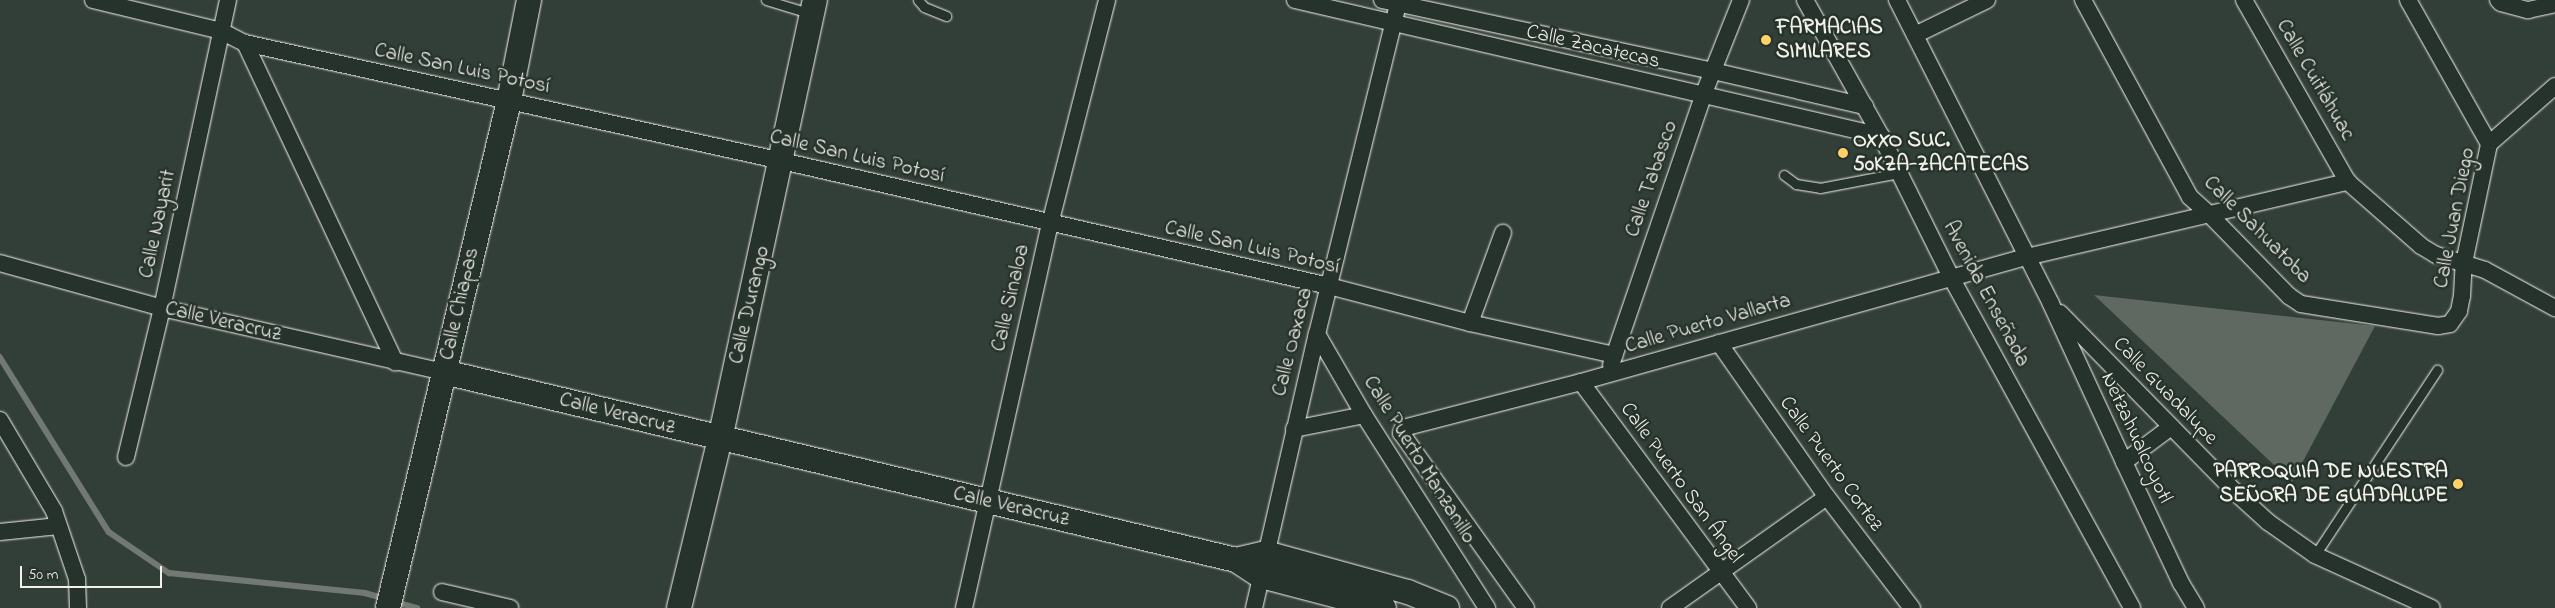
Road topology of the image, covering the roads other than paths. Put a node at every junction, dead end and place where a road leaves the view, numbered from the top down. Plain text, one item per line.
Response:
1 (92, 0) edge
2 (228, 0) edge
3 (529, 0) edge
4 (766, 0) edge
5 (918, 0) edge
6 (1107, 0) edge
7 (1295, 0) edge
8 (1741, 0) edge
9 (1805, 0) edge
10 (1897, 0) edge
11 (1988, 0) edge
12 (2083, 0) edge
13 (2244, 0) edge
14 (2408, 0) edge
15 (2498, 0) edge
16 (1393, 1) edge
17 (2552, 5) edge
18 (814, 7) edge
19 (946, 16) dead end
20 (1393, 24) junction
21 (221, 31) junction
22 (1915, 35) junction
23 (245, 43) junction
24 (1713, 71) junction
25 (2555, 86) edge
26 (1704, 93) junction
27 (509, 101) junction
28 (1865, 106) junction
29 (1881, 136) junction
30 (2489, 144) junction
31 (782, 161) junction
32 (1899, 172) junction
33 (1784, 176) dead end
34 (2348, 182) junction
35 (2209, 214) junction
36 (1050, 224) junction
37 (1503, 233) dead end
38 (2028, 257) junction
39 (0, 263) edge
40 (2464, 263) junction
41 (1952, 278) junction
42 (1329, 286) junction
43 (2051, 304) junction
44 (2554, 305) edge
45 (162, 308) junction
46 (1470, 323) junction
47 (2450, 324) joint
48 (1317, 334) junction
49 (1719, 343) junction
50 (1614, 355) junction
51 (395, 362) junction
52 (2437, 370) dead end
53 (444, 372) junction
54 (1608, 374) junction
55 (1581, 382) junction
56 (1364, 416) junction
57 (0, 420) edge
58 (2171, 427) junction
59 (1294, 429) junction
60 (720, 439) junction
61 (126, 457) dead end
62 (2124, 462) junction
63 (1827, 497) junction
64 (986, 501) junction
65 (59, 526) junction
66 (0, 532) edge
67 (1266, 553) junction
68 (2315, 555) junction
69 (1236, 560) junction
70 (1721, 573) junction
71 (1261, 576) junction
72 (442, 592) dead end
73 (390, 600) edge
74 (78, 608) edge
75 (510, 608) edge
76 (679, 608) edge
77 (964, 608) edge
78 (1254, 608) edge
79 (1384, 608) edge
80 (1447, 608) edge
81 (1487, 608) edge
82 (1526, 608) edge
83 (1670, 608) edge
84 (1748, 608) edge
85 (1912, 608) edge
86 (2132, 608) edge
87 (2196, 608) edge
88 (2432, 608) edge

1 - 21 street, Calle San Luis Potosí
2 - 21 street, Calle Nayarit
3 - 27 street, Calle Chiapas
4 - 18 lane
5 - 19 lane
6 - 36 street, Calle Sinaloa
7 - 20 street, Calle Zacatecas
8 - 24 street, Calle Tabasco
9 - 28 street, Avenida Enseñada
10 - 22 street, Netzahualcoyotl
11 - 22 street
12 - 35 street, Calle Sahuatoba
13 - 34 street, Calle Cuitláhuac
14 - 30 street
15 - 17 street
16 - 20 street, Calle Oaxaca
16 - 24 street, Calle Zacatecas
18 - 31 street, Calle Durango
20 - 26 street, Calle Zacatecas
20 - 42 street, Calle Oaxaca
21 - 23 street, Calle San Luis Potosí
21 - 45 street, Calle Nayarit
22 - 38 street, Netzahualcoyotl
23 - 27 street, Calle San Luis Potosí
23 - 51 street
24 - 26 street, Calle Tabasco
24 - 28 street, Calle Zacatecas
25 - 30 street, Calle Juan Diego
26 - 29 street, Calle Zacatecas
26 - 50 street, Calle Tabasco
27 - 31 street, Calle San Luis Potosí
27 - 53 street, Calle Chiapas
28 - 29 street, Avenida Enseñada
29 - 32 street, Avenida Enseñada
30 - 40 street, Calle Juan Diego
31 - 36 street, Calle San Luis Potosí
31 - 60 street, Calle Durango
32 - 33 lane
32 - 41 street, Avenida Enseñada
34 - 35 street, Calle Puerto Vallarta
34 - 40 street, Calle Cuitláhuac
35 - 38 street, Calle Puerto Vallarta
35 - 47 street, Calle Sahuatoba
36 - 42 street, Calle San Luis Potosí
36 - 64 street, Calle Sinaloa
37 - 46 street
38 - 41 street, Calle Puerto Vallarta
38 - 43 street, Netzahualcoyotl
39 - 45 street, Calle Veracruz
40 - 44 street, Calle Cuitláhuac
40 - 47 street, Calle Juan Diego
41 - 49 street, Calle Puerto Vallarta
41 - 86 street, Avenida Enseñada
42 - 46 street, Calle San Luis Potosí
42 - 48 street, Calle Oaxaca
43 - 58 street, Calle Guadalupe
43 - 62 street, Netzahualcoyotl
45 - 51 street, Calle Veracruz
45 - 61 street, Calle Nayarit
46 - 50 street, Calle San Luis Potosí
48 - 56 street, Calle Puerto Manzanillo
48 - 59 street, Calle Oaxaca
49 - 54 street, Calle Puerto Vallarta
49 - 63 street, Calle Puerto Cortez
50 - 54 street, Calle Tabasco
51 - 53 street, Calle Veracruz
52 - 68 lane
53 - 60 street, Calle Veracruz
53 - 73 street, Calle Chiapas
54 - 55 street, Calle Puerto Vallarta
55 - 70 street, Calle Puerto San Ángel
55 - 82 street, Calle Puerto Vallarta
56 - 59 street
56 - 81 street, Calle Puerto Manzanillo
57 - 65 street
58 - 62 street
58 - 68 street, Calle Guadalupe
59 - 67 street, Calle Oaxaca
60 - 64 street, Calle Veracruz
60 - 76 street, Calle Durango
62 - 87 street, Netzahualcoyotl
63 - 70 street
63 - 85 street, Calle Puerto Cortez
64 - 69 street, Calle Veracruz
64 - 77 street, Calle Sinaloa
65 - 66 street
65 - 74 street
67 - 69 street, Calle Veracruz
67 - 71 street, Calle Oaxaca
67 - 80 street
68 - 88 street, Calle Guadalupe
69 - 71 street, Calle Veracruz
70 - 83 street
70 - 84 street, Calle Puerto San Ángel
71 - 78 street, Calle Oaxaca
71 - 79 street, Calle Veracruz
72 - 75 street

